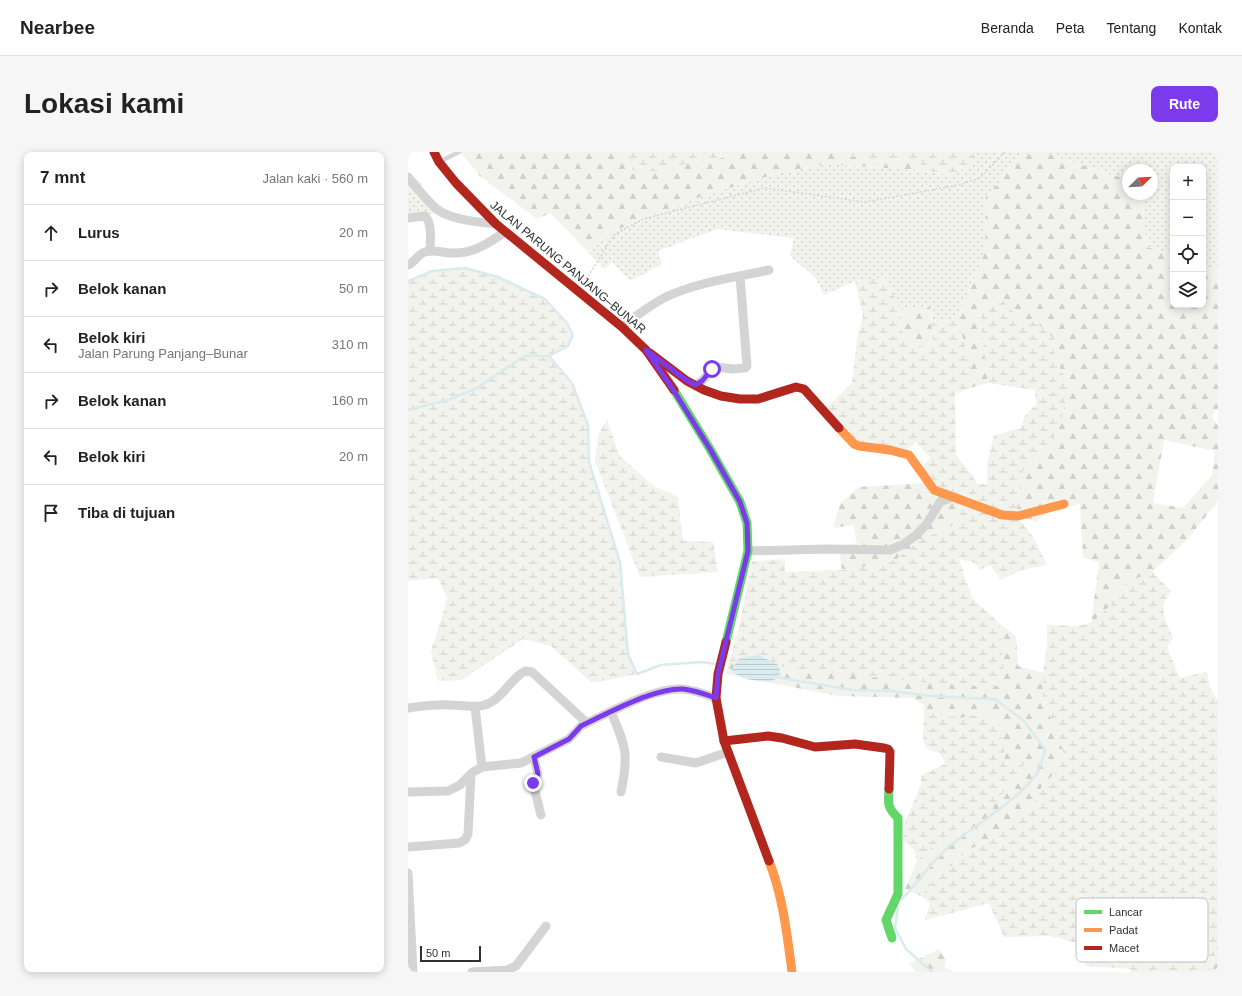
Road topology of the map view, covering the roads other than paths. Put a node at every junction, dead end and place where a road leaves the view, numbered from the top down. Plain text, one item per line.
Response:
1 (434, 152) edge
2 (459, 152) edge
3 (439, 162) junction
4 (408, 177) edge
5 (408, 218) edge
6 (496, 224) junction
7 (505, 232) junction
8 (430, 251) junction
9 (408, 266) edge
10 (769, 270) dead end
11 (740, 276) junction
12 (622, 327) junction
13 (646, 350) junction
14 (695, 385) junction
15 (952, 497) junction
16 (1064, 504) dead end
17 (748, 551) junction
18 (716, 698) junction
19 (475, 707) junction
20 (408, 708) edge
21 (611, 712) junction
22 (587, 723) junction
23 (724, 741) junction
24 (728, 752) junction
25 (534, 757) junction
26 (661, 757) dead end
27 (482, 767) junction
28 (471, 775) junction
29 (408, 792) edge
30 (621, 792) dead end
31 (541, 815) dead end
32 (408, 847) edge
33 (408, 873) edge
34 (546, 926) dead end
35 (892, 938) dead end
36 (413, 972) edge
37 (472, 972) edge
38 (792, 972) edge

1 - 3 main road, JALAN PARUNG PANJANG–BUNAR
2 - 3 lane
3 - 6 main road, JALAN PARUNG PANJANG–BUNAR
4 - 6 street
5 - 8 street
6 - 7 main road, JALAN PARUNG PANJANG–BUNAR
7 - 8 street
7 - 12 main road, JALAN PARUNG PANJANG–BUNAR
8 - 9 street
10 - 11 street
11 - 12 street
11 - 14 street
12 - 13 main road, JALAN PARUNG PANJANG–BUNAR
13 - 14 main road
13 - 17 main road, JALAN PARUNG PANJANG–BUNAR
14 - 15 main road
15 - 16 main road
15 - 17 street
17 - 18 main road, JALAN PARUNG PANJANG–BUNAR
18 - 21 street
18 - 23 main road, JALAN PARUNG PANJANG–BUNAR
19 - 20 street
19 - 22 street
19 - 27 street
21 - 22 street
21 - 30 street
22 - 25 street
23 - 24 main road, JALAN PARUNG PANJANG–BUNAR
23 - 35 main road
24 - 26 street
24 - 38 main road, JALAN PARUNG PANJANG–BUNAR
25 - 27 street
25 - 31 street
27 - 28 street
28 - 29 street
28 - 32 street
33 - 36 street
34 - 37 street

